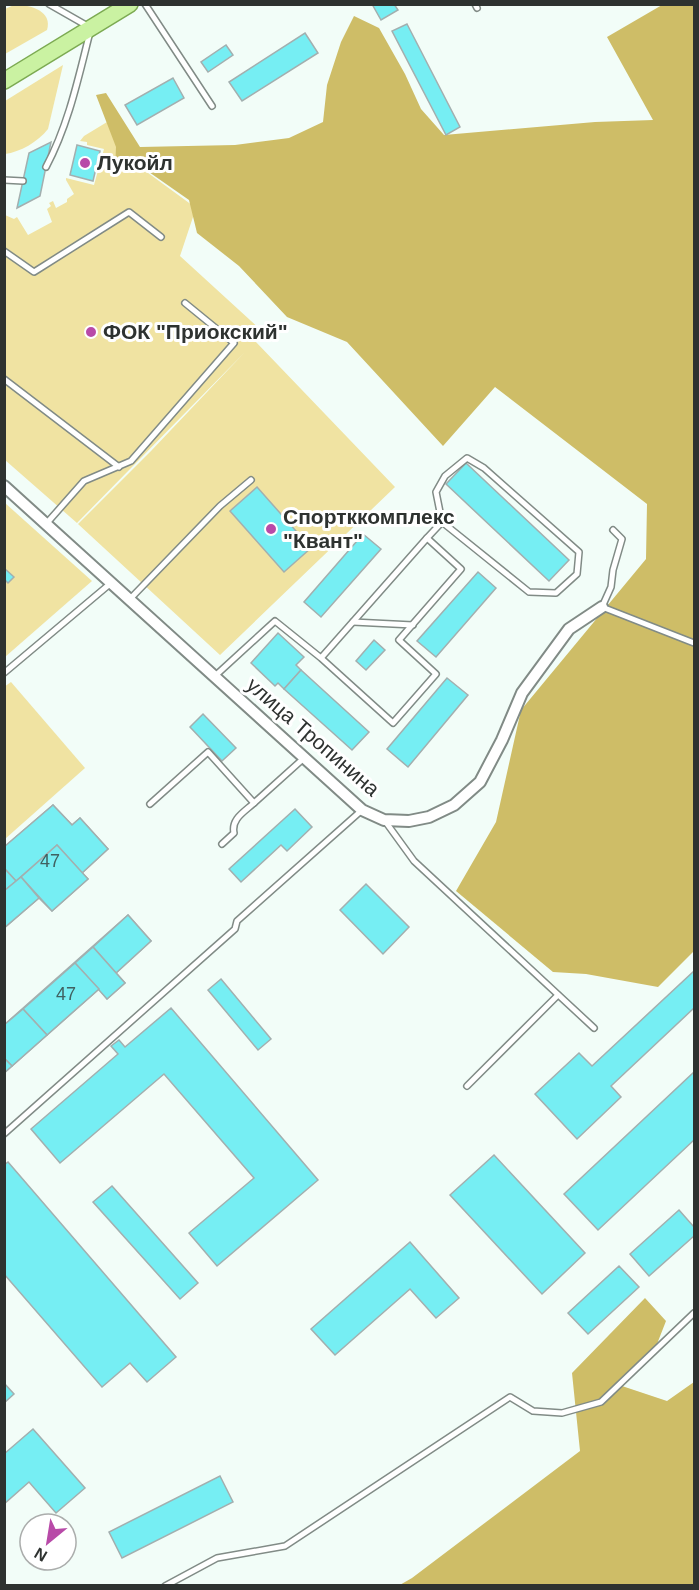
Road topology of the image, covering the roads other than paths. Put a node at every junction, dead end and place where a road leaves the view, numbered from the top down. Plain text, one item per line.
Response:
1 (49, 4) edge
2 (130, 4) edge
3 (145, 4) edge
4 (91, 28) junction
5 (4, 81) edge
6 (212, 106) dead end
7 (46, 167) dead end
8 (4, 180) edge
9 (23, 181) dead end
10 (161, 237) dead end
11 (4, 252) edge
12 (185, 303) dead end
13 (4, 379) edge
14 (118, 467) junction
15 (251, 480) dead end
16 (4, 486) edge
17 (442, 522) junction
18 (46, 524) junction
19 (613, 531) dead end
20 (427, 538) junction
21 (111, 583) junction
22 (130, 599) junction
23 (602, 607) junction
24 (352, 622) junction
25 (412, 624) junction
26 (694, 643) edge
27 (321, 658) junction
28 (4, 674) edge
29 (215, 676) junction
30 (304, 758) junction
31 (254, 803) junction
32 (150, 804) dead end
33 (362, 810) junction
34 (384, 820) junction
35 (222, 844) dead end
36 (558, 995) junction
37 (594, 1028) dead end
38 (467, 1086) dead end
39 (4, 1134) edge
40 (694, 1313) edge
41 (165, 1586) edge

1 - 4 lane
2 - 4 main road
3 - 6 lane
4 - 5 main road
4 - 7 lane
8 - 9 lane
10 - 11 lane
12 - 14 lane
13 - 14 lane
14 - 18 lane
15 - 22 lane
16 - 18 street, улица Тропинина
17 - 17 lane
17 - 20 lane
18 - 21 street, улица Тропинина
19 - 23 lane
20 - 24 lane
20 - 25 lane
21 - 22 street, улица Тропинина
21 - 28 lane
22 - 29 street, улица Тропинина
23 - 26 lane
23 - 34 street, улица Тропинина
24 - 25 lane
24 - 27 lane
25 - 27 lane
27 - 29 lane
29 - 30 street, улица Тропинина
30 - 31 lane
30 - 33 street, улица Тропинина
31 - 32 lane
31 - 35 lane
33 - 34 street, улица Тропинина
33 - 39 lane
34 - 36 lane
36 - 37 lane
36 - 38 lane
40 - 41 lane

